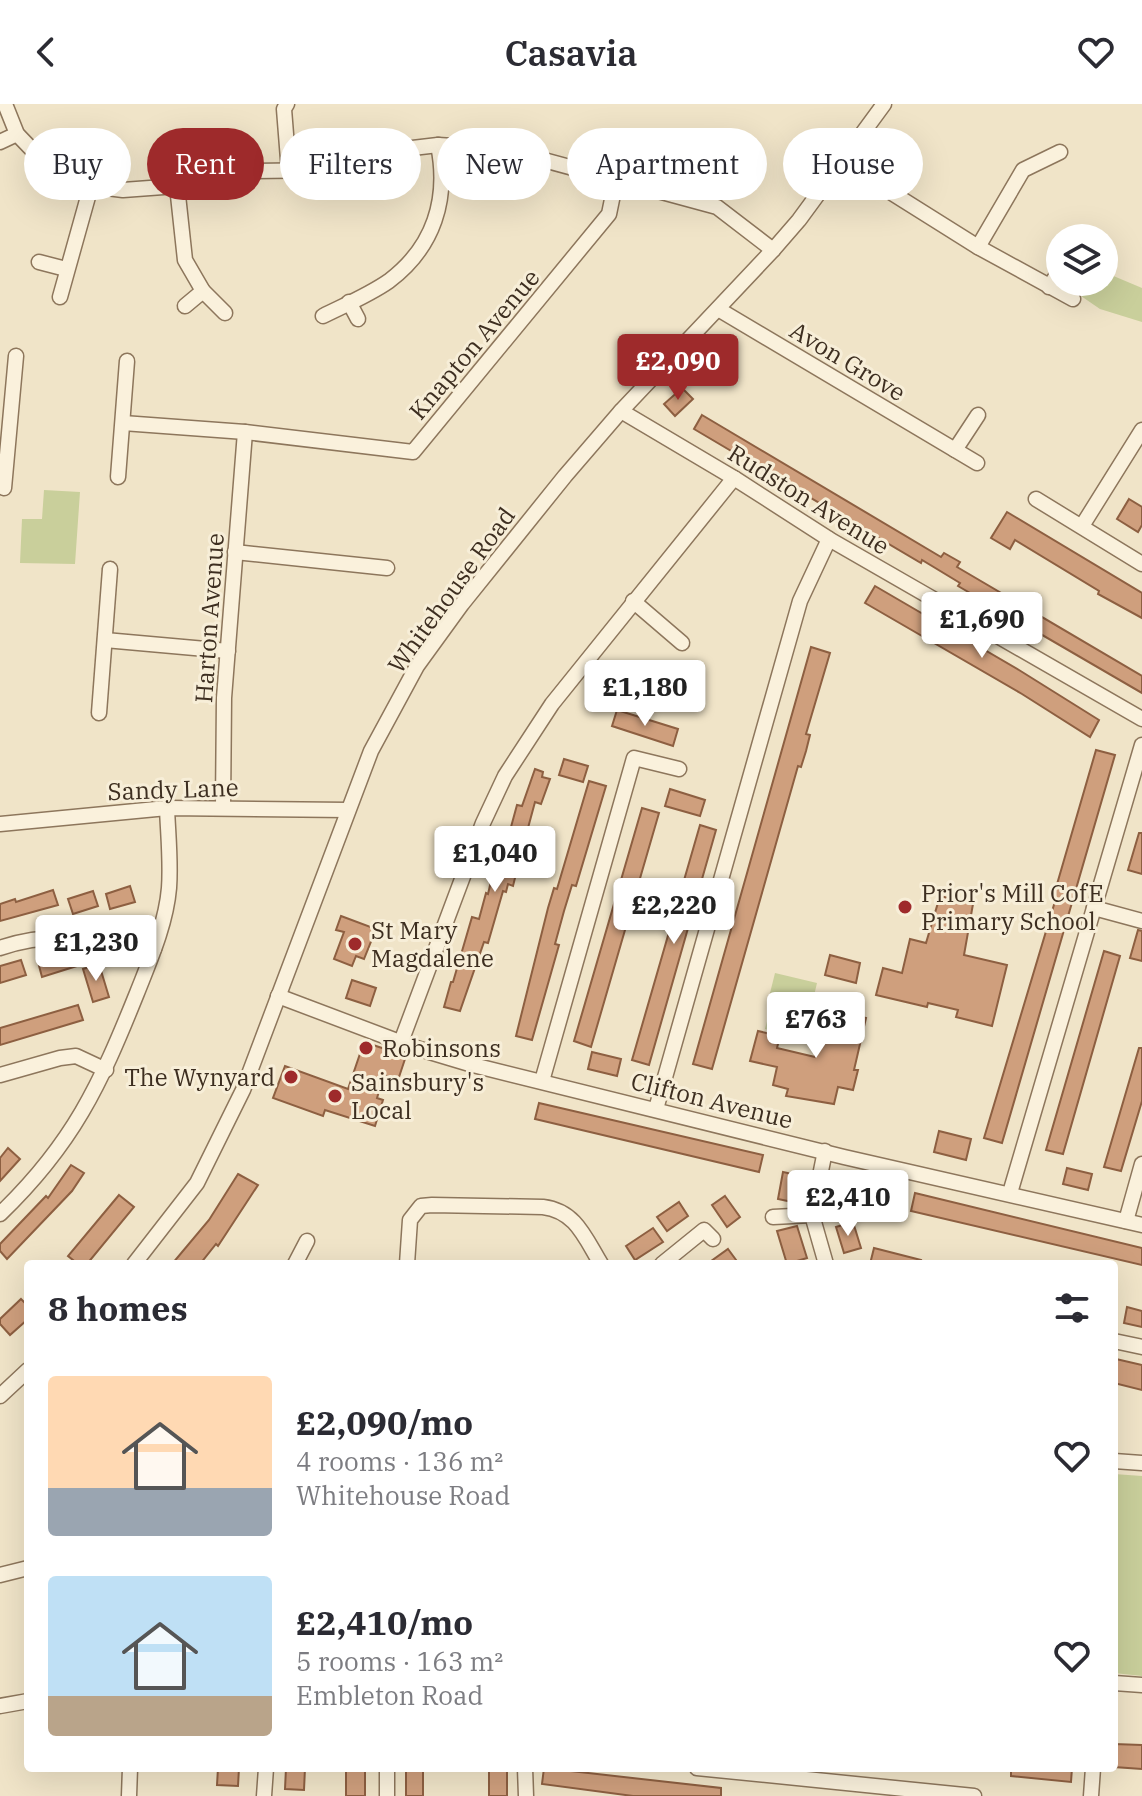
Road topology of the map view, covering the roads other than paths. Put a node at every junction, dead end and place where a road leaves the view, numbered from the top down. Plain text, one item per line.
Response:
1 (5, 104) edge
2 (287, 104) edge
3 (884, 104) edge
4 (286, 128) edge
5 (866, 128) edge
6 (17, 134) junction
7 (24, 141) edge
8 (0, 142) edge
9 (1060, 152) dead end
10 (87, 200) edge
11 (179, 200) edge
12 (442, 200) edge
13 (612, 200) edge
14 (691, 200) edge
15 (811, 200) edge
16 (903, 200) edge
17 (978, 247) junction
18 (773, 250) junction
19 (39, 262) dead end
20 (66, 269) junction
21 (1046, 285) edge
22 (203, 291) junction
23 (1067, 296) edge
24 (60, 297) dead end
25 (1073, 299) dead end
26 (349, 302) junction
27 (185, 306) dead end
28 (718, 309) junction
29 (225, 313) dead end
30 (323, 316) dead end
31 (358, 319) dead end
32 (16, 356) dead end
33 (127, 361) dead end
34 (621, 411) junction
35 (5, 415) edge
36 (978, 415) dead end
37 (123, 423) junction
38 (1142, 430) edge
39 (245, 432) junction
40 (955, 450) junction
41 (977, 463) dead end
42 (118, 477) dead end
43 (734, 478) junction
44 (4, 488) dead end
45 (1036, 499) dead end
46 (1082, 526) junction
47 (829, 539) junction
48 (235, 552) junction
49 (1142, 564) edge
50 (387, 568) dead end
51 (110, 569) dead end
52 (633, 601) junction
53 (105, 640) junction
54 (682, 643) dead end
55 (228, 651) junction
56 (99, 713) dead end
57 (1142, 719) edge
58 (1142, 745) edge
59 (679, 769) dead end
60 (1126, 798) junction
61 (1142, 802) edge
62 (223, 807) junction
63 (167, 808) junction
64 (348, 810) junction
65 (0, 824) edge
66 (1094, 908) junction
67 (1142, 921) edge
68 (0, 948) edge
69 (154, 949) junction
70 (278, 996) junction
71 (401, 1042) junction
72 (106, 1070) junction
73 (0, 1075) edge
74 (542, 1081) junction
75 (656, 1109) junction
76 (825, 1151) junction
77 (1142, 1164) edge
78 (1010, 1193) junction
79 (0, 1214) edge
80 (812, 1215) junction
81 (773, 1217) dead end
82 (1126, 1221) junction
83 (1142, 1225) edge
84 (713, 1239) dead end
85 (306, 1241) dead end
86 (137, 1260) edge
87 (297, 1260) edge
88 (407, 1260) edge
89 (599, 1260) edge
90 (667, 1260) edge
91 (825, 1260) edge
92 (1118, 1342) edge
93 (1142, 1347) edge
94 (24, 1374) edge
95 (0, 1396) edge
96 (1118, 1461) edge
97 (1142, 1463) edge
98 (24, 1569) edge
99 (0, 1575) edge
100 (1118, 1683) edge
101 (1142, 1685) edge
102 (24, 1702) edge
103 (0, 1706) edge
104 (130, 1772) edge
105 (266, 1772) edge
106 (387, 1772) edge
107 (525, 1772) edge
108 (737, 1772) edge
109 (1093, 1772) edge
110 (129, 1796) edge
111 (264, 1796) edge
112 (387, 1796) edge
113 (526, 1796) edge
114 (974, 1796) edge
115 (1091, 1796) edge

1 - 6 street
2 - 4 street
3 - 5 street, Whitehouse Road
6 - 7 street
6 - 8 street
9 - 17 street
10 - 20 street
11 - 22 street
12 - 26 street
13 - 39 street, Knapton Avenue
14 - 18 street
15 - 18 street, Whitehouse Road
16 - 17 street
17 - 21 street
18 - 28 street, Whitehouse Road
19 - 20 street
20 - 24 street
22 - 27 street
22 - 29 street
23 - 25 street
26 - 30 street
26 - 31 street
28 - 34 street, Whitehouse Road
28 - 40 street, Avon Grove
32 - 35 street
33 - 37 street
34 - 43 street, Rudston Avenue
34 - 64 street, Whitehouse Road
35 - 44 street
36 - 40 street
37 - 39 street, Knapton Avenue
37 - 42 street
38 - 46 street
39 - 48 street, Harton Avenue
40 - 41 street, Avon Grove
43 - 47 street, Rudston Avenue
43 - 52 street
45 - 46 street
46 - 49 street
47 - 57 street, Rudston Avenue
47 - 75 street
48 - 50 street
48 - 55 street, Harton Avenue
51 - 53 street
52 - 54 street
52 - 71 street
53 - 55 street
53 - 56 street
55 - 62 street, Harton Avenue
58 - 60 street
59 - 74 street
60 - 61 street
60 - 66 street
62 - 63 street, Sandy Lane
62 - 64 street, Sandy Lane
63 - 65 street, Sandy Lane
63 - 69 street
64 - 70 street, Whitehouse Road
66 - 67 street
66 - 78 street
68 - 69 street
69 - 72 street
70 - 71 street, Clifton Avenue
70 - 86 street, Whitehouse Road
71 - 74 street, Clifton Avenue
72 - 73 street
72 - 79 street
74 - 75 street, Clifton Avenue
75 - 76 street, Clifton Avenue
76 - 78 street, Clifton Avenue
76 - 80 street
77 - 82 street
78 - 82 street, Clifton Avenue
80 - 81 street
80 - 91 street
82 - 83 street, Clifton Avenue
84 - 90 street
85 - 87 street
88 - 89 street
92 - 93 street
94 - 95 street
96 - 97 street
98 - 99 street
100 - 101 street
102 - 103 street
104 - 110 street
105 - 111 street
106 - 112 street
107 - 113 street
108 - 114 street
109 - 115 street

